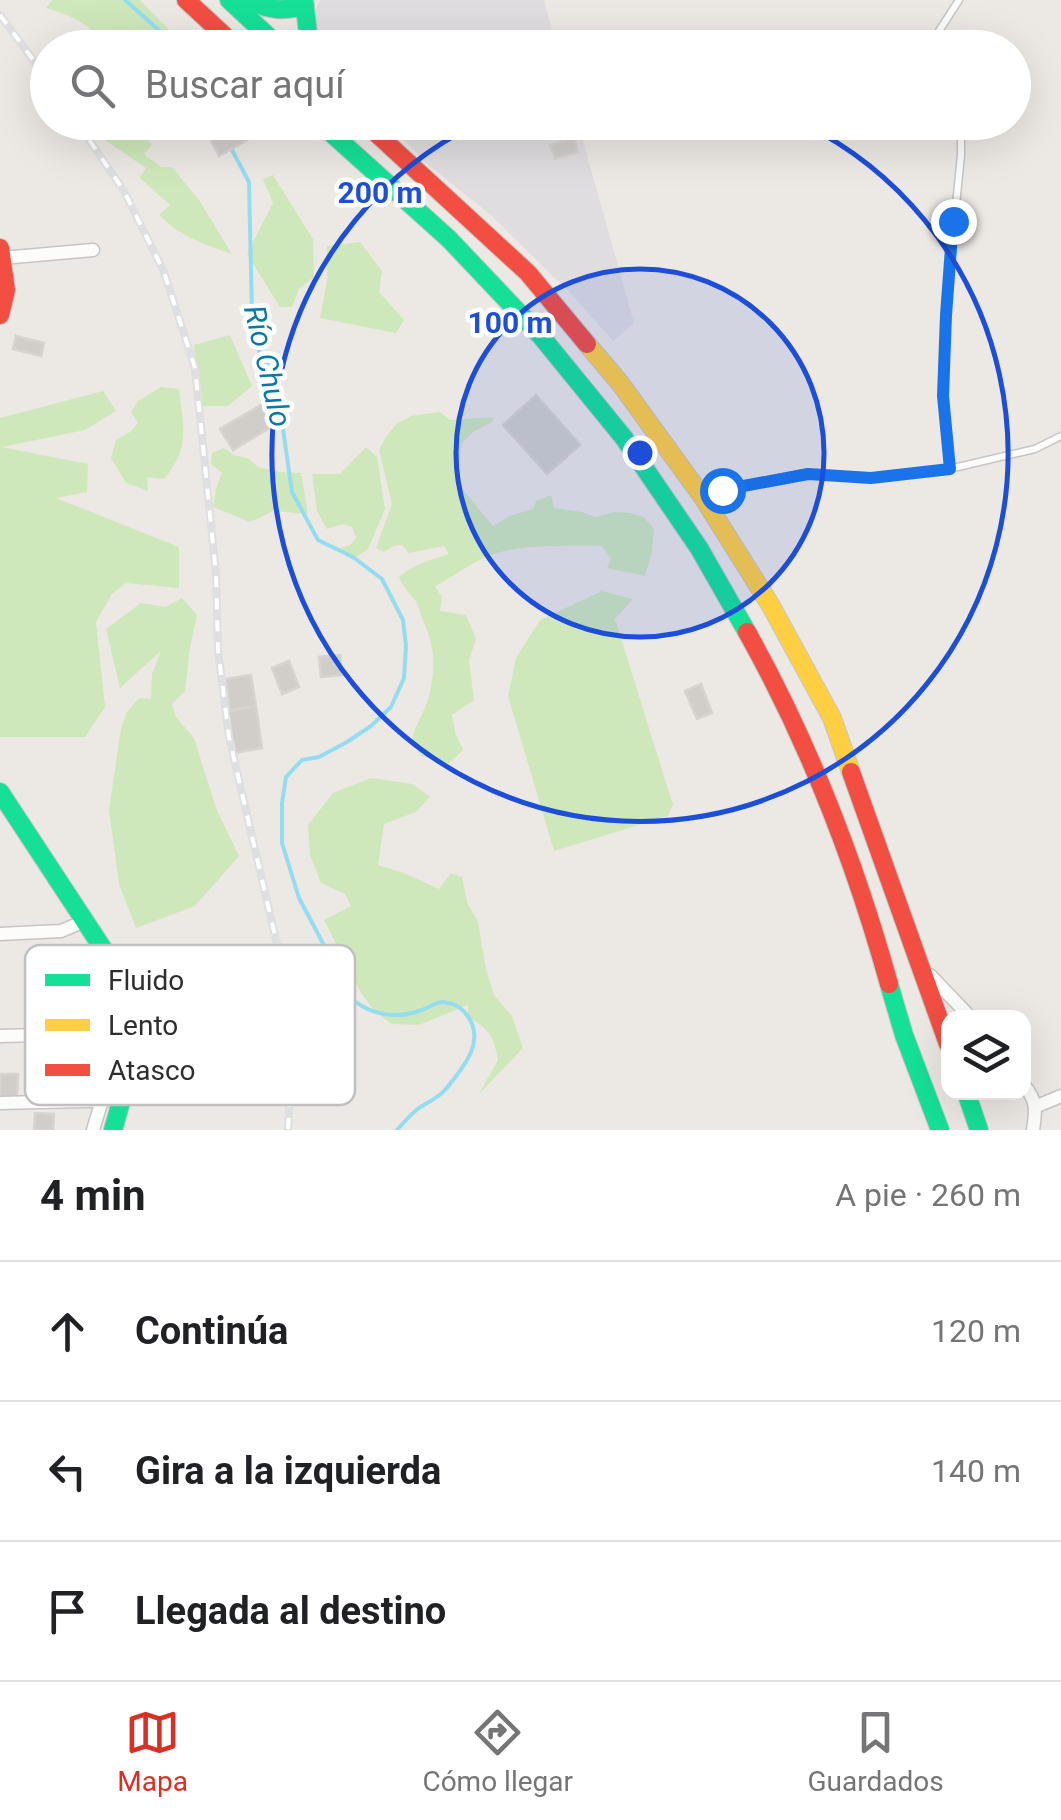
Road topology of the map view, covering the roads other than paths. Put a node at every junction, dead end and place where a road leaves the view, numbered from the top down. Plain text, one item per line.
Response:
1 (186, 0) edge
2 (229, 0) edge
3 (249, 0) edge
4 (958, 0) edge
5 (304, 3) edge
6 (218, 30) edge
7 (262, 30) edge
8 (308, 30) edge
9 (939, 30) edge
10 (339, 140) edge
11 (384, 140) edge
12 (960, 140) edge
13 (92, 250) dead end
14 (1, 253) edge
15 (0, 315) edge
16 (1061, 436) edge
17 (950, 469) junction
18 (704, 499) junction
19 (0, 792) edge
20 (85, 921) junction
21 (0, 934) edge
22 (101, 945) edge
23 (921, 966) junction
24 (963, 1010) edge
25 (941, 1024) edge
26 (25, 1035) edge
27 (0, 1036) edge
28 (1031, 1094) edge
29 (1061, 1096) edge
30 (969, 1100) edge
31 (25, 1102) edge
32 (0, 1103) edge
33 (100, 1105) edge
34 (121, 1105) edge
35 (1037, 1106) junction
36 (92, 1130) edge
37 (112, 1130) edge
38 (940, 1130) edge
39 (979, 1130) edge
40 (1032, 1130) edge

1 - 6 main road
2 - 7 main road
3 - 5 main road
4 - 9 lane
5 - 8 main road
10 - 38 main road
11 - 18 main road
12 - 17 lane
13 - 14 street
14 - 15 main road
16 - 17 lane
17 - 18 lane
18 - 23 main road
19 - 20 main road
20 - 21 street
20 - 22 main road
23 - 24 street
23 - 25 main road
26 - 27 street
28 - 35 street
29 - 35 street
30 - 39 main road
31 - 32 street
33 - 36 street
34 - 37 main road
35 - 40 street

